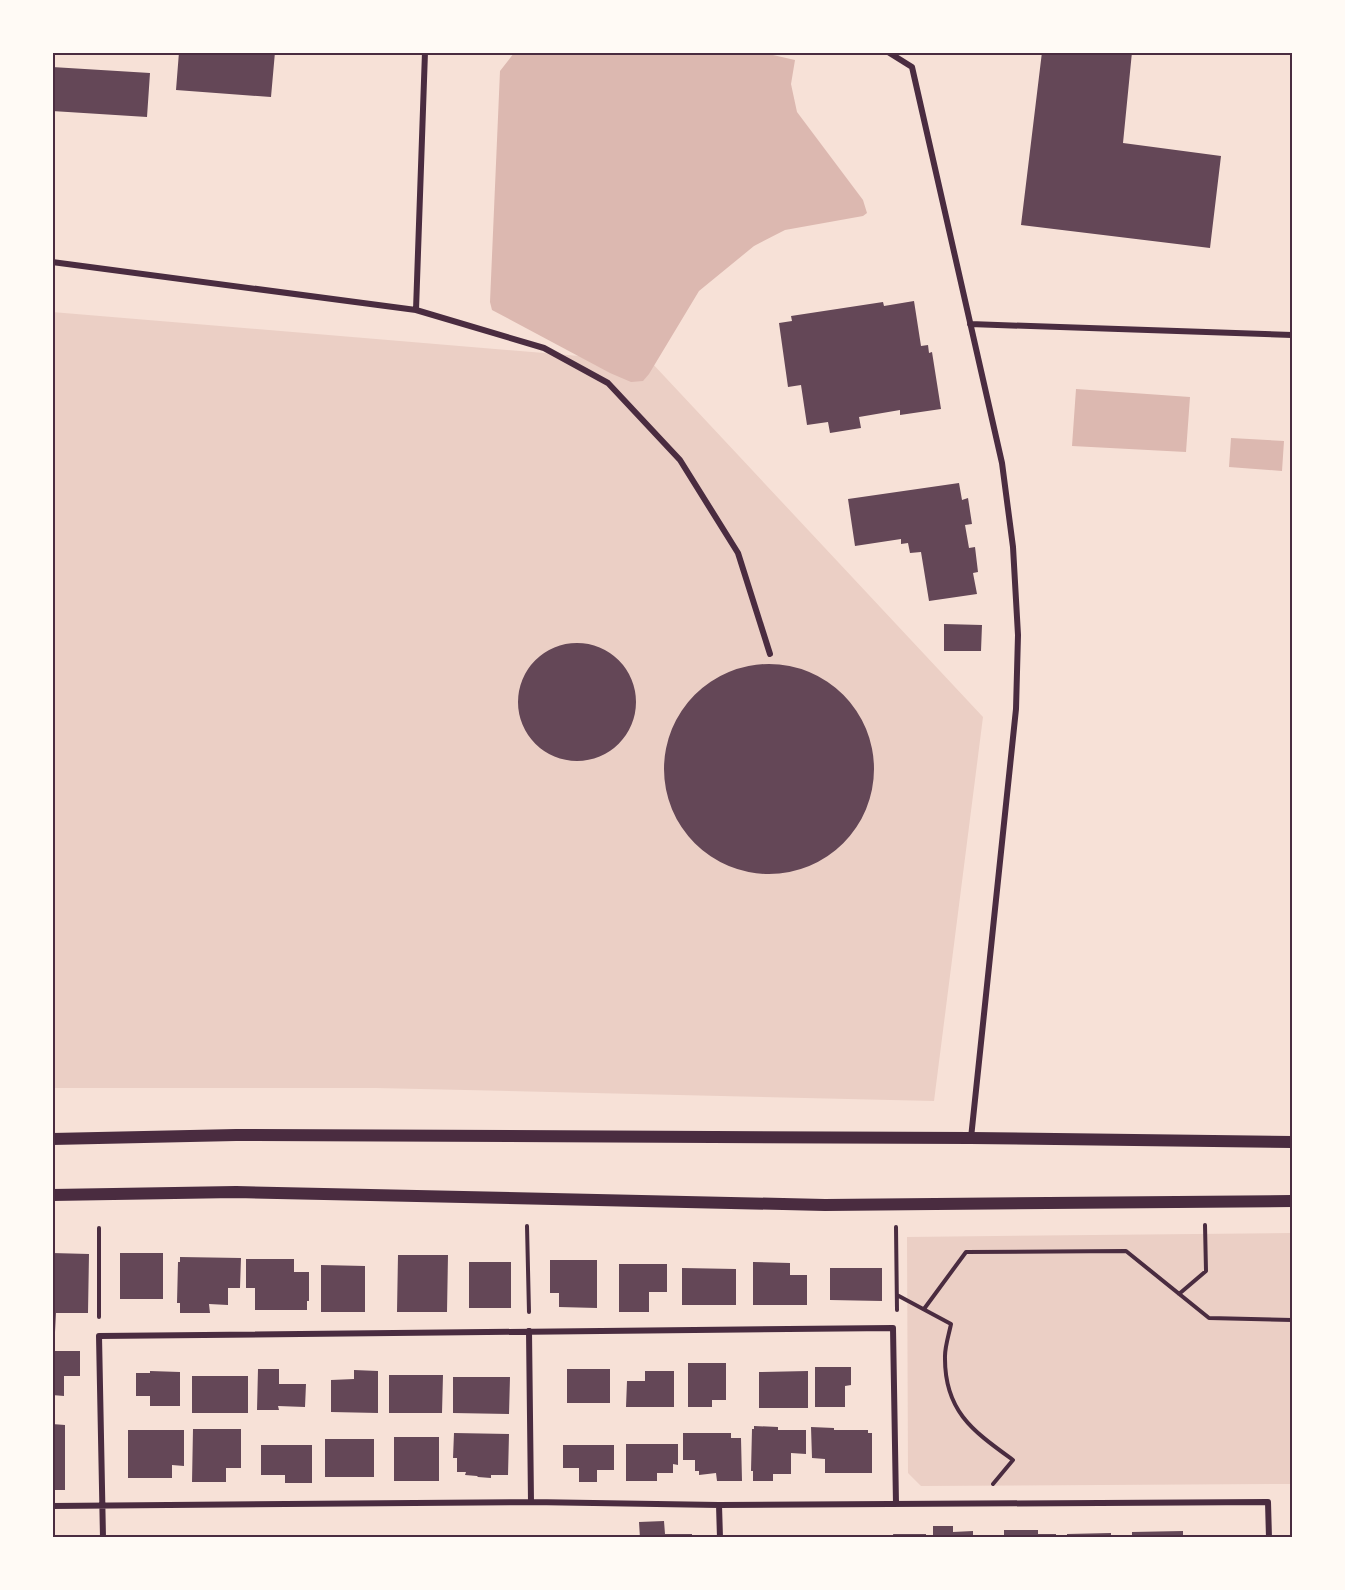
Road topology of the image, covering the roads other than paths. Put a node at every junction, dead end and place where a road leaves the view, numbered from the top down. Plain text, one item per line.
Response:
1 (425, 52) edge
2 (888, 52) edge
3 (52, 262) edge
4 (416, 310) junction
5 (970, 324) junction
6 (1293, 335) edge
7 (770, 654) dead end
8 (971, 1138) junction
9 (52, 1139) edge
10 (1293, 1142) edge
11 (52, 1195) edge
12 (1293, 1201) edge
13 (530, 1331) junction
14 (531, 1502) junction
15 (102, 1504) junction
16 (896, 1504) junction
17 (720, 1505) junction
18 (52, 1506) edge
19 (103, 1538) edge
20 (720, 1538) edge
21 (1269, 1538) edge

1 - 4 street
2 - 5 street
3 - 4 street
4 - 7 street
5 - 6 street
5 - 8 street
8 - 9 main road
8 - 10 main road
11 - 12 main road
13 - 14 street
13 - 15 street
13 - 16 street
14 - 15 street
14 - 17 street
15 - 18 street
15 - 19 street
16 - 17 street
16 - 21 street
17 - 20 street

